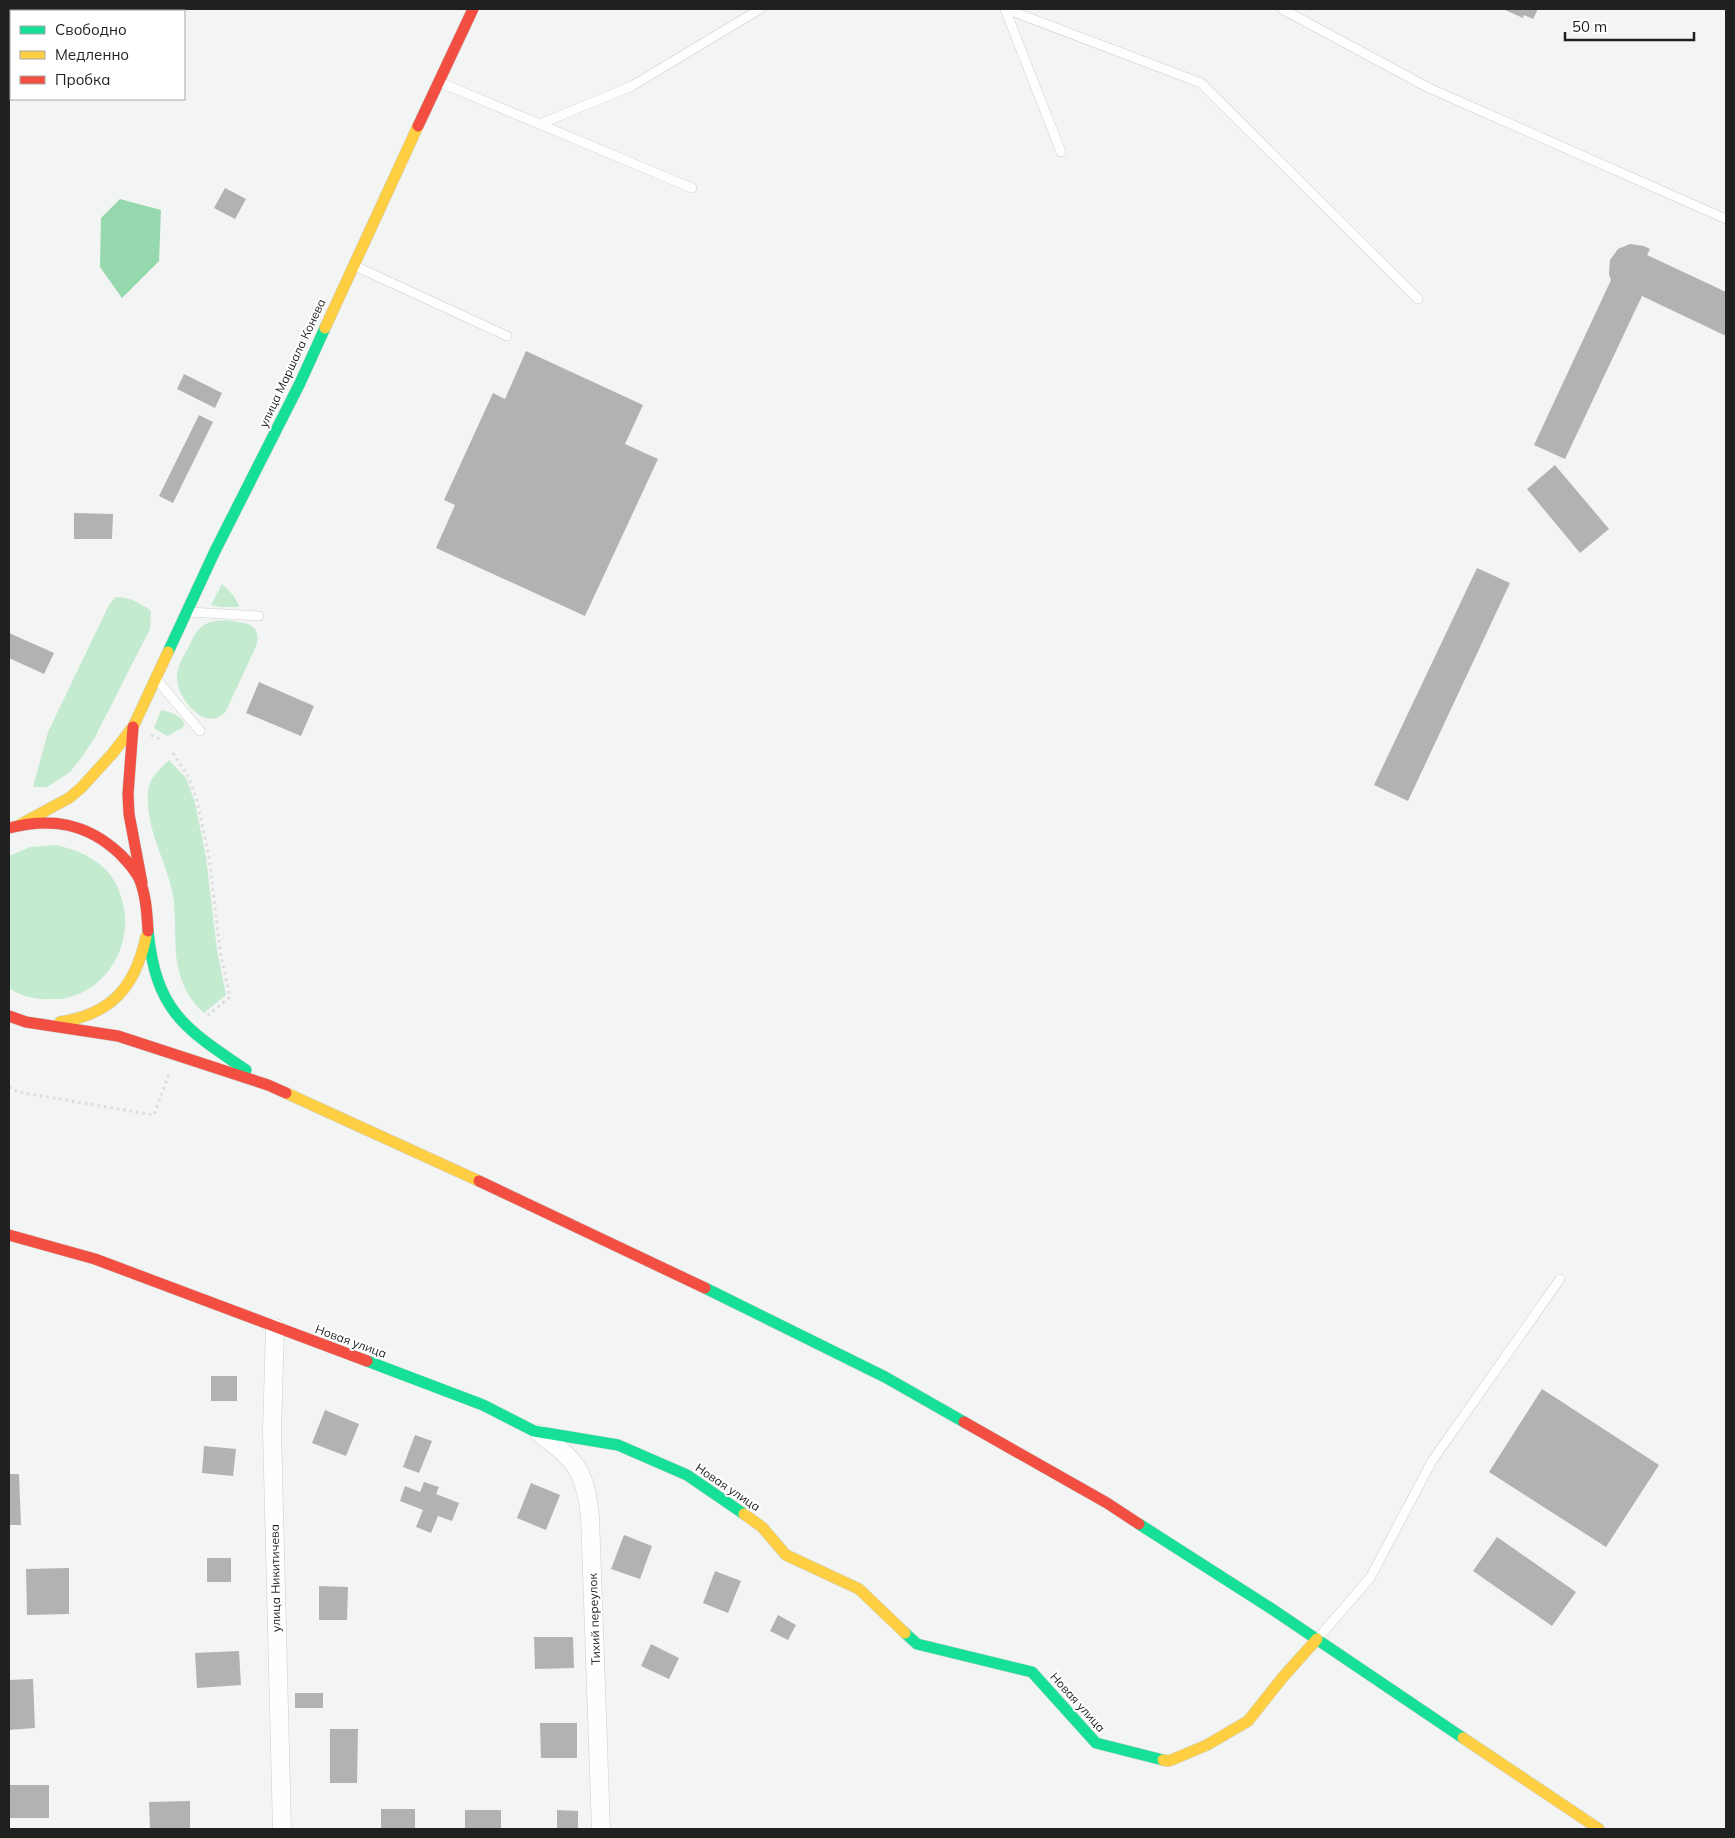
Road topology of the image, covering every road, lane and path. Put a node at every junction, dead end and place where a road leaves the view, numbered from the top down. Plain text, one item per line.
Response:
1 (473, 9) edge
2 (760, 9) edge
3 (1005, 9) edge
4 (1282, 9) edge
5 (439, 82) junction
6 (540, 124) junction
7 (1061, 152) dead end
8 (692, 188) dead end
9 (1726, 219) edge
10 (353, 265) junction
11 (1418, 299) dead end
12 (508, 336) dead end
13 (186, 612) junction
14 (258, 616) dead end
15 (155, 678) junction
16 (133, 727) junction
17 (200, 731) dead end
18 (149, 734) dead end
19 (162, 740) dead end
20 (173, 753) dead end
21 (14, 826) edge
22 (144, 895) junction
23 (148, 928) junction
24 (9, 1016) edge
25 (205, 1019) dead end
26 (26, 1022) junction
27 (169, 1074) dead end
28 (268, 1085) junction
29 (9, 1087) edge
30 (9, 1235) edge
31 (1560, 1280) dead end
32 (276, 1328) junction
33 (534, 1431) junction
34 (1317, 1640) junction
35 (282, 1829) edge
36 (601, 1829) edge
37 (1599, 1829) edge

1 - 5 main road, улица Маршала Конева
2 - 6 lane
3 - 7 lane
3 - 11 lane
4 - 9 lane
5 - 6 lane
5 - 10 main road, улица Маршала Конева
6 - 8 lane
10 - 12 lane
10 - 13 main road, улица Маршала Конева
13 - 14 lane
13 - 15 main road, улица Маршала Конева
15 - 16 main road, улица Маршала Конева
15 - 17 lane
16 - 21 main road
16 - 22 main road
18 - 19 path
20 - 25 path
21 - 22 main road
22 - 23 main road
23 - 26 main road
23 - 28 main road
24 - 26 main road
26 - 28 main road
27 - 29 path
28 - 34 main road
30 - 32 main road, Новая улица
31 - 34 lane
32 - 33 main road, Новая улица
32 - 35 street, улица Никитичева
33 - 34 main road, Новая улица
33 - 36 street, Тихий переулок
34 - 37 main road

